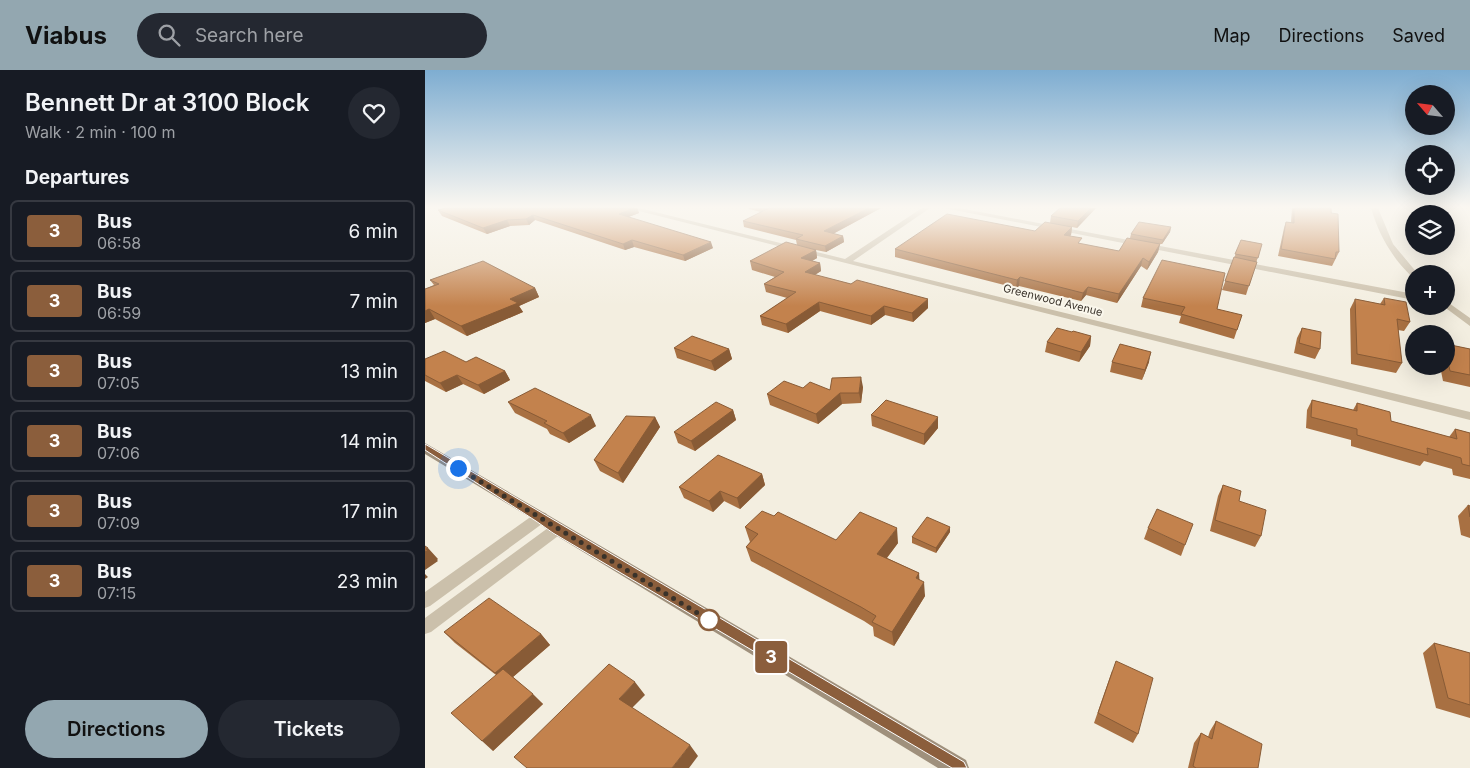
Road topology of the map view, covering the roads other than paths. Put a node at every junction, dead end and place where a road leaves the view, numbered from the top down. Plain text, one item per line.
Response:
1 (761, 241) edge
2 (879, 241) edge
3 (1118, 241) edge
4 (1386, 241) edge
5 (847, 262) junction
6 (1405, 266) edge
7 (1405, 295) edge
8 (1455, 311) edge
9 (1470, 323) edge
10 (1470, 416) edge
11 (425, 448) edge
12 (541, 517) junction
13 (557, 529) junction
14 (425, 602) edge
15 (425, 627) edge
16 (958, 768) edge

1 - 5 street, Greenwood Avenue
2 - 5 street
3 - 7 street
4 - 6 street
5 - 10 street, Greenwood Avenue
8 - 9 street
11 - 12 main road
12 - 13 main road
12 - 14 lane
13 - 15 lane
13 - 16 main road

